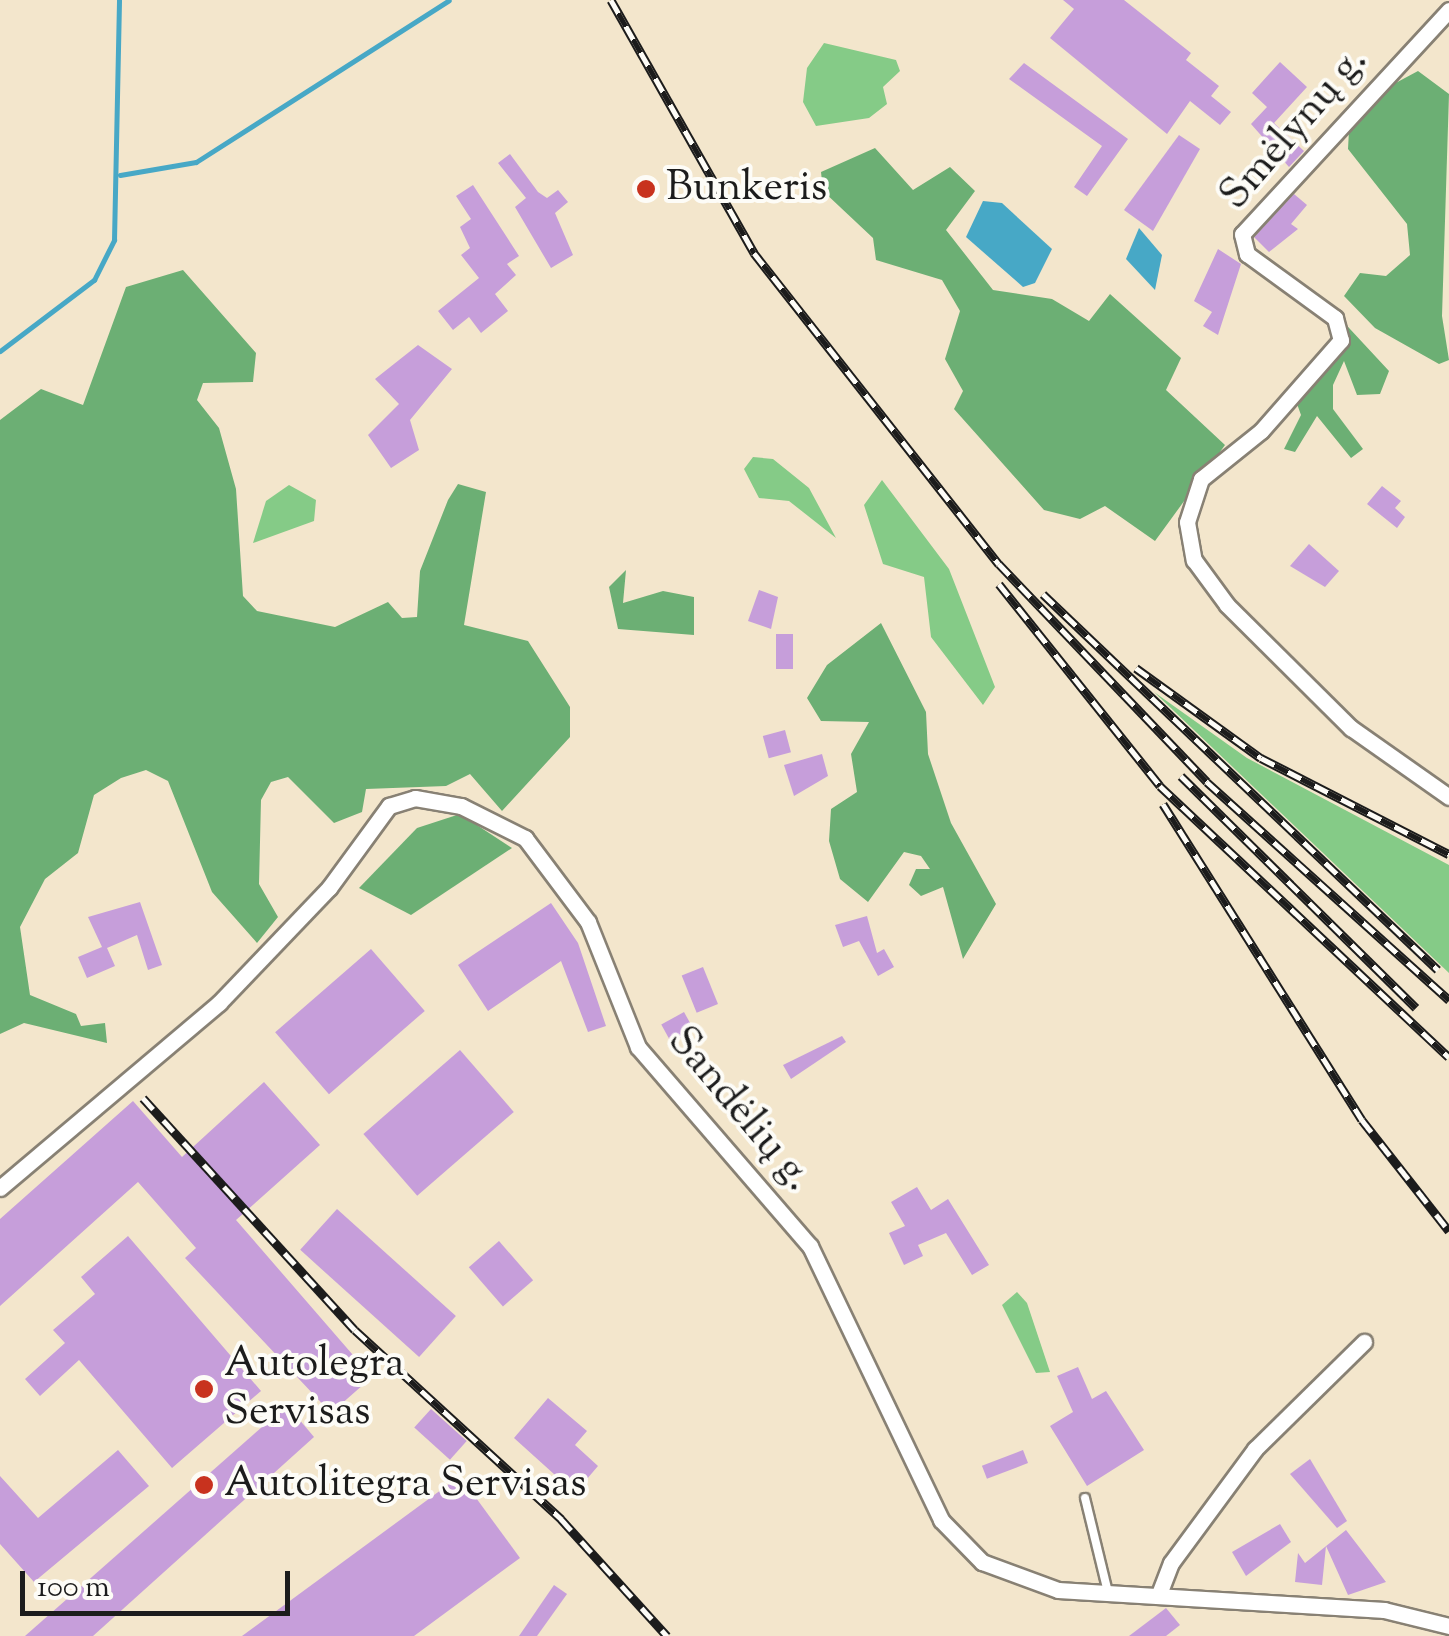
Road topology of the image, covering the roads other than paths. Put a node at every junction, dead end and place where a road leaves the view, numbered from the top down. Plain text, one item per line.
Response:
1 (1449, 10) edge
2 (1449, 797) edge
3 (0, 1188) edge
4 (1364, 1342) dead end
5 (1085, 1498) dead end
6 (1108, 1592) junction
7 (1159, 1594) junction
8 (1449, 1626) edge

1 - 2 street, Smėlynų g.
3 - 6 street, Sandėlių g.
4 - 7 street
5 - 6 lane
6 - 7 street, Sandėlių g.
7 - 8 street, Sandėlių g.

